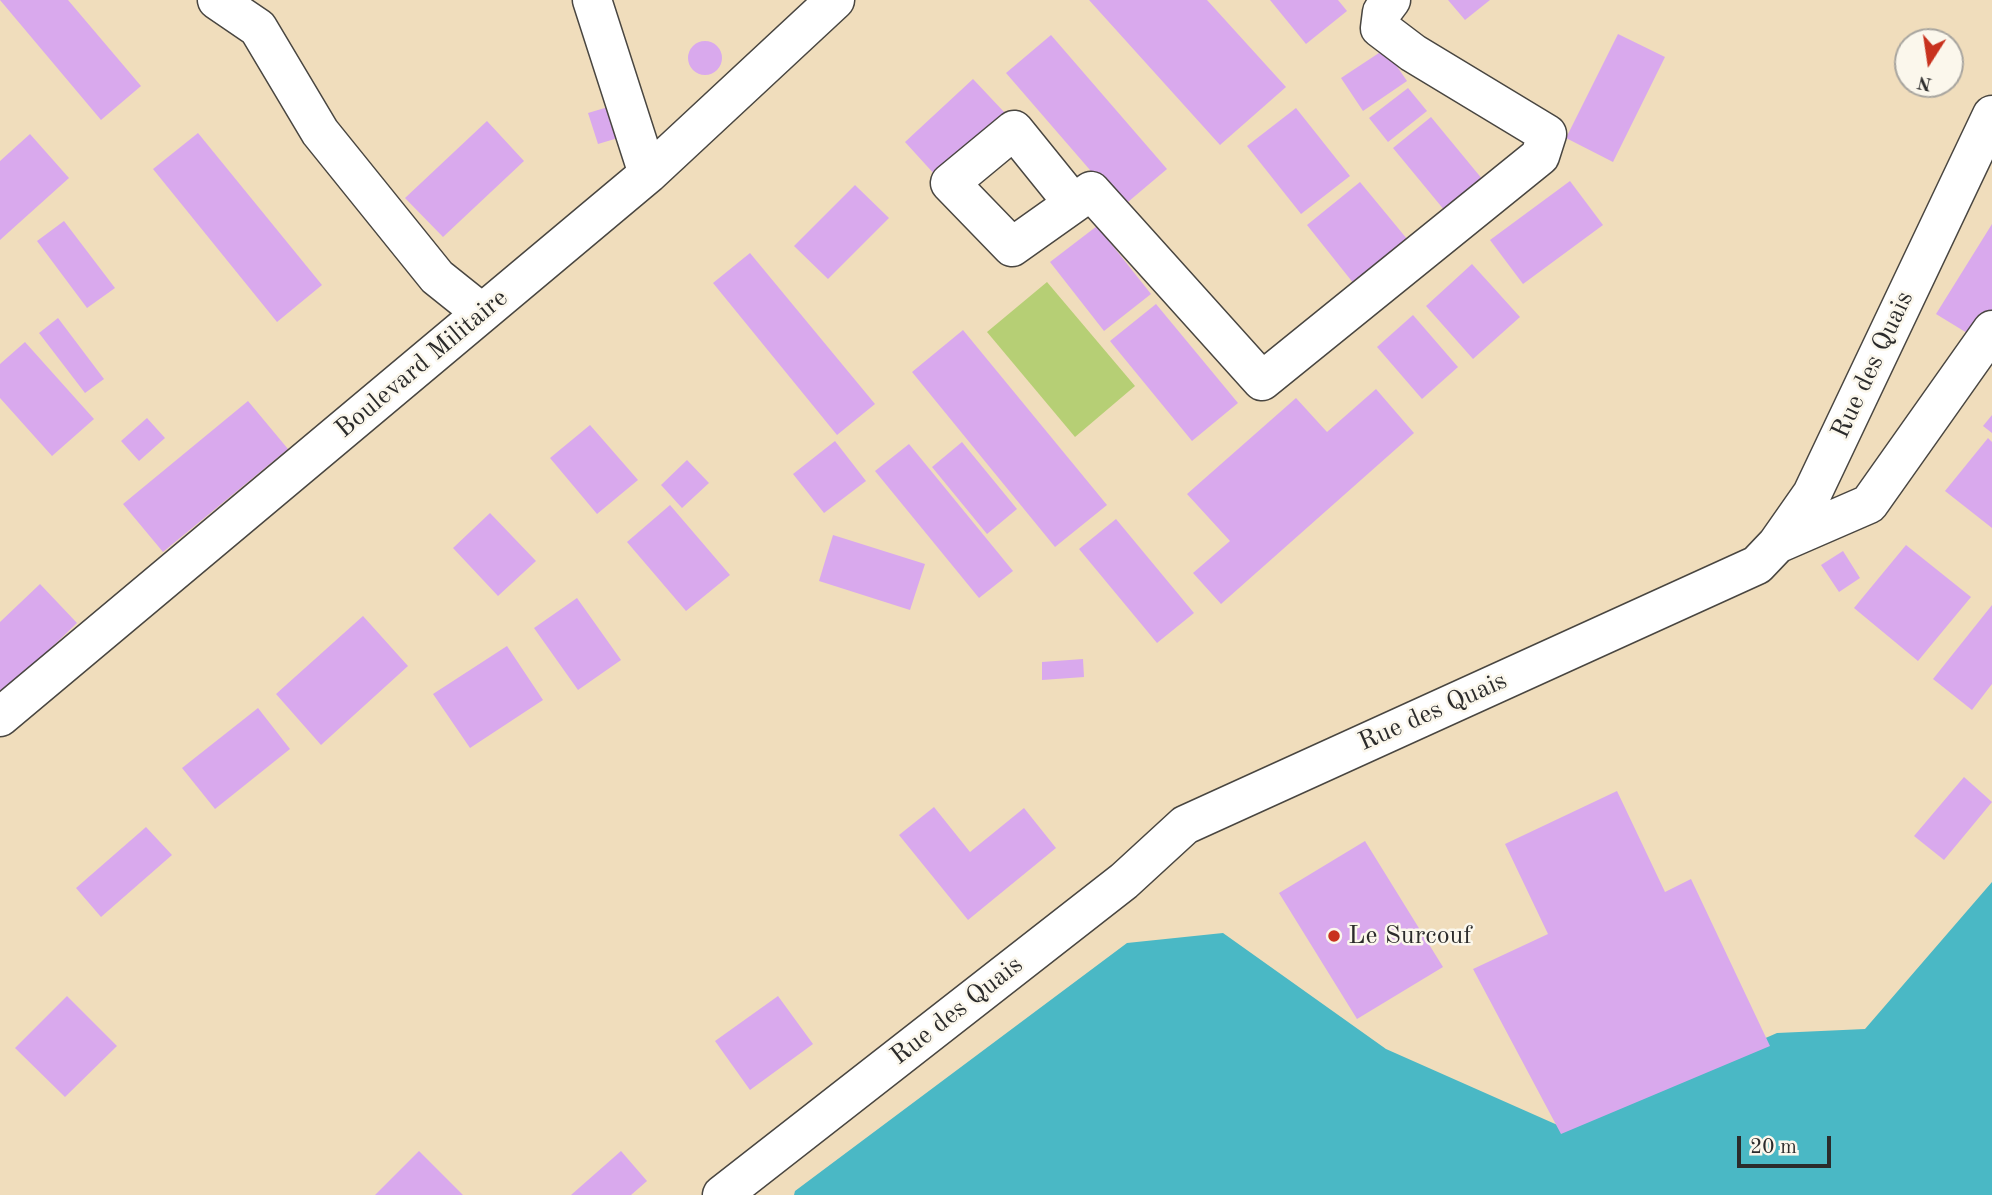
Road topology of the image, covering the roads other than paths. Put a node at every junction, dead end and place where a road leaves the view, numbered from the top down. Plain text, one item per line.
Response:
1 (218, 0) edge
2 (592, 0) edge
3 (835, 0) edge
4 (1391, 0) edge
5 (1992, 115) edge
6 (648, 174) junction
7 (1073, 203) dead end
8 (482, 313) junction
9 (1992, 330) edge
10 (1777, 544) junction
11 (0, 717) edge
12 (722, 1195) edge

1 - 8 street
2 - 6 street
3 - 6 street, Boulevard Militaire
4 - 7 street
5 - 10 street, Rue des Quais
6 - 8 street, Boulevard Militaire
8 - 11 street, Boulevard Militaire
9 - 10 street
10 - 12 street, Rue des Quais

